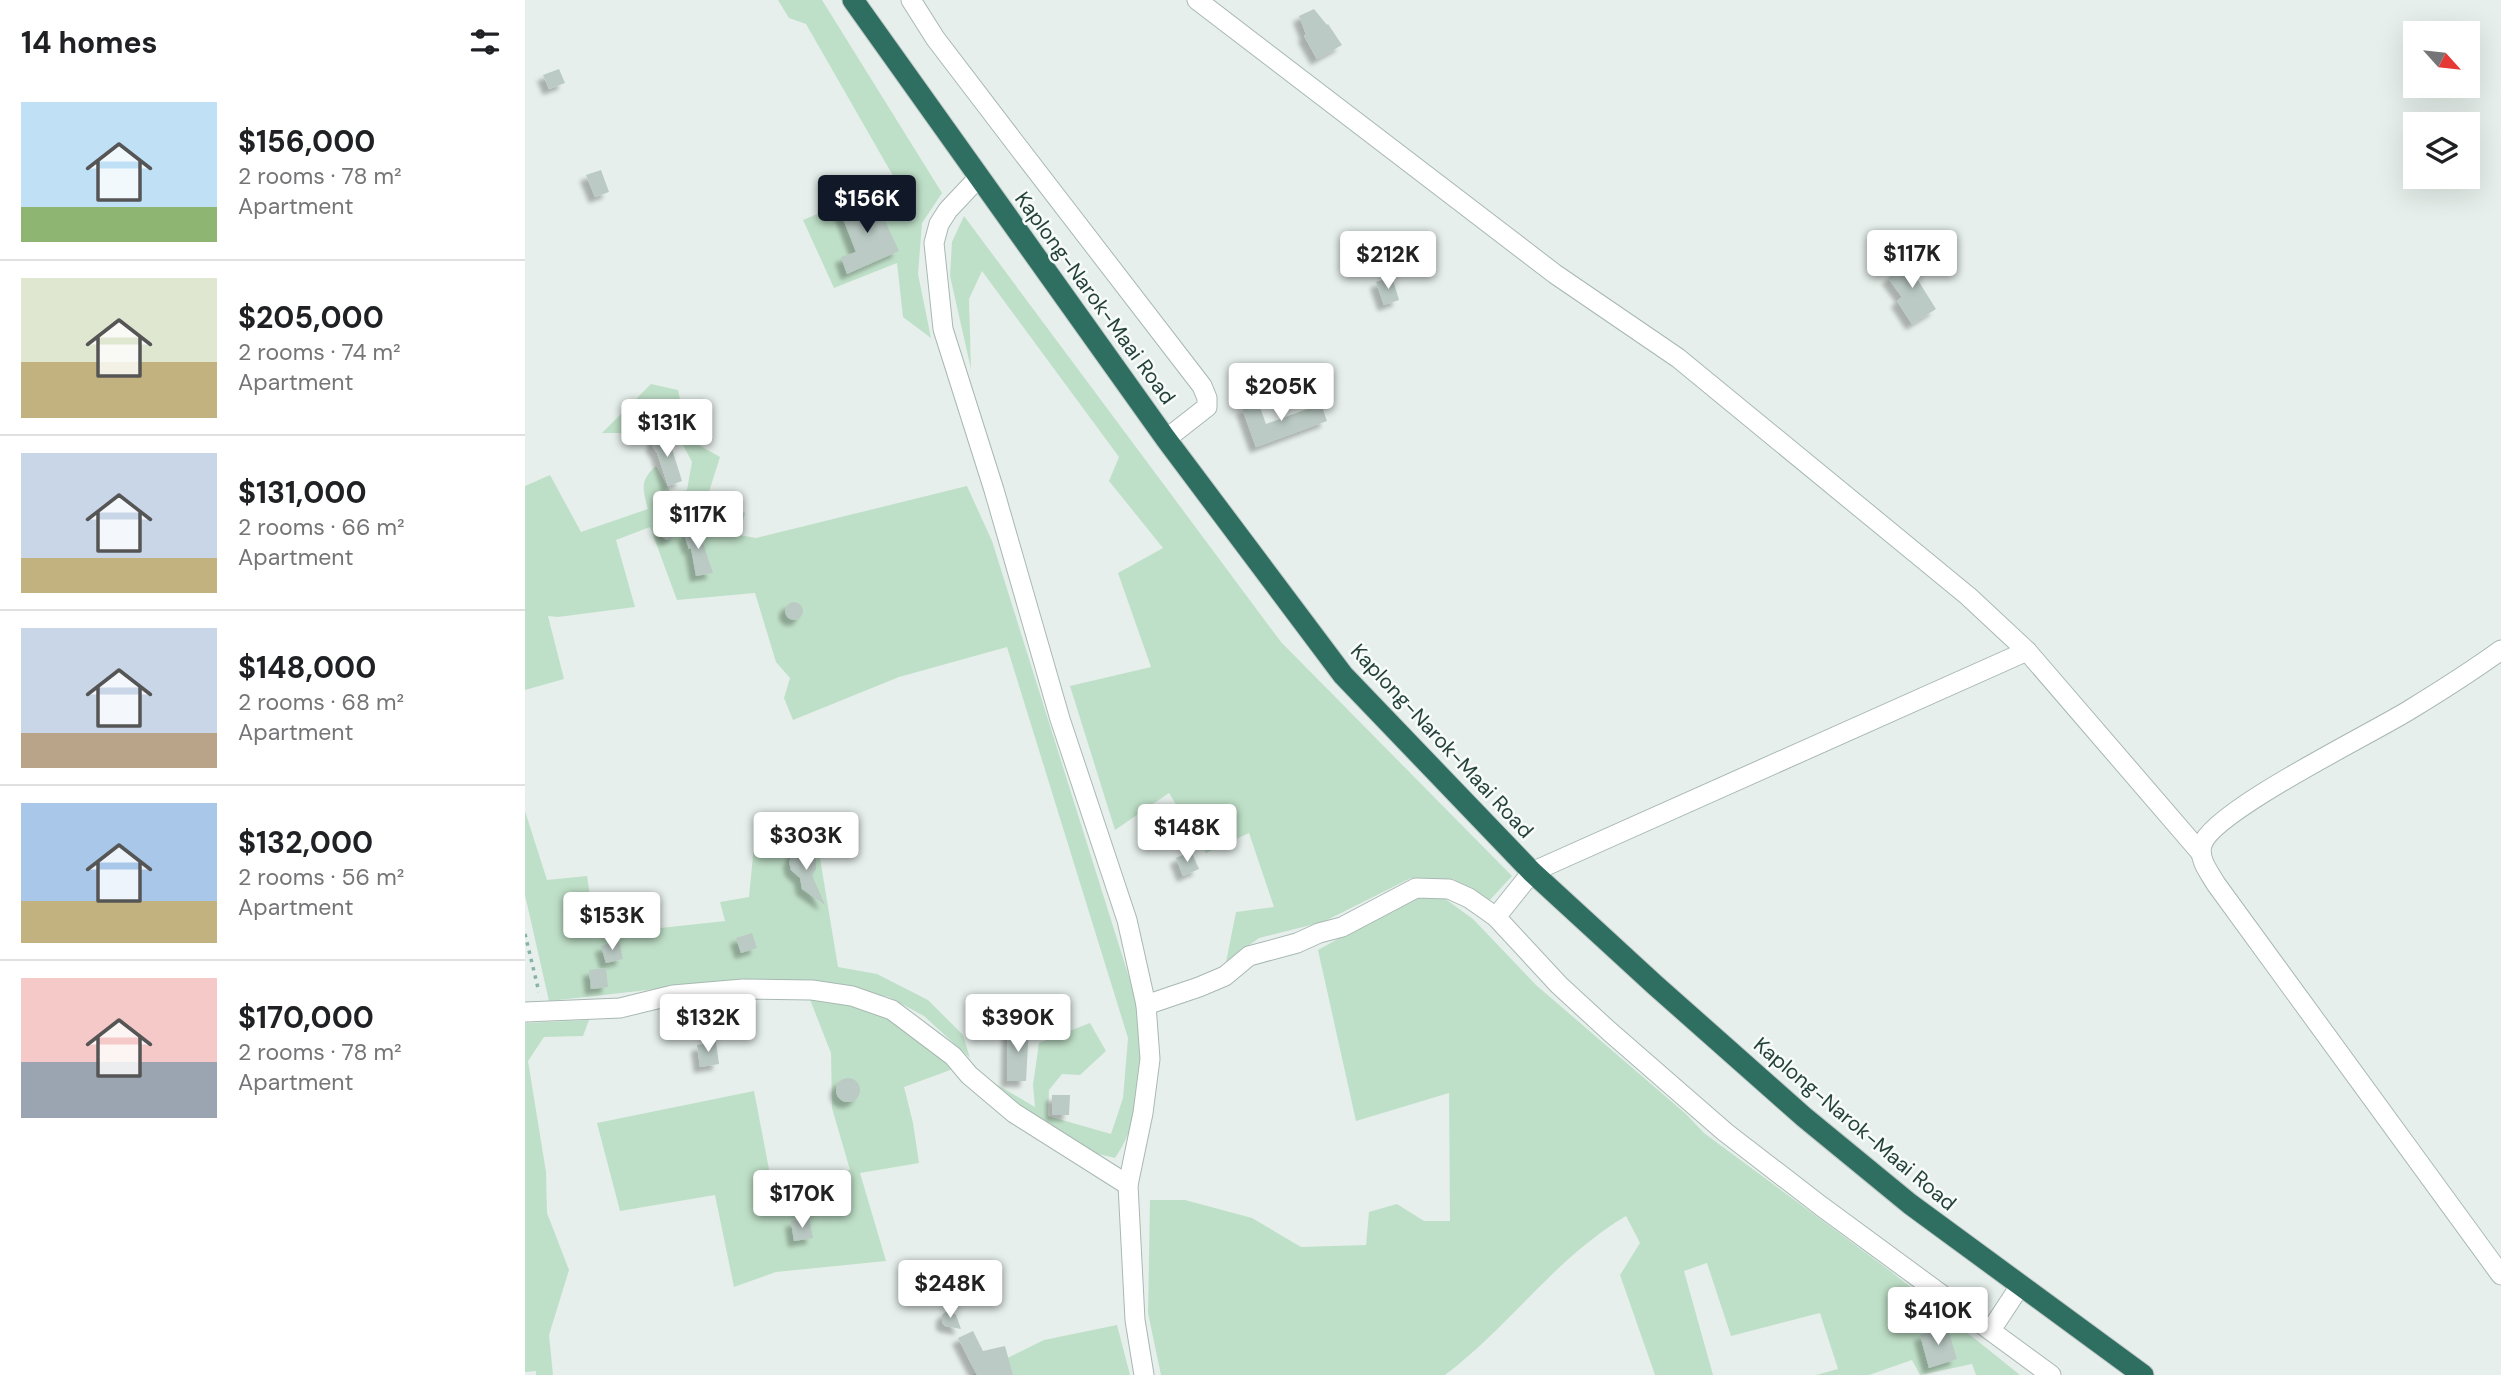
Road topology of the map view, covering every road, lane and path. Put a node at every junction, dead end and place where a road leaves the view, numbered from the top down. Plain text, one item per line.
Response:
1 (853, 0) edge
2 (911, 0) edge
3 (1197, 0) edge
4 (979, 177) junction
5 (1166, 439) junction
6 (2501, 650) edge
7 (2027, 651) junction
8 (2201, 853) junction
9 (1532, 872) junction
10 (1496, 917) junction
11 (525, 934) edge
12 (1146, 1005) junction
13 (534, 1011) edge
14 (1128, 1185) junction
15 (2501, 1275) edge
16 (2020, 1286) junction
17 (1991, 1330) junction
18 (1144, 1375) edge
19 (2051, 1375) edge
20 (2143, 1375) edge

1 - 4 highway, Kaplong-Narok-Maai Road
2 - 5 street
3 - 7 street
4 - 5 highway, Kaplong-Narok-Maai Road
4 - 12 street
5 - 9 highway, Kaplong-Narok-Maai Road
6 - 8 street
7 - 8 street
7 - 9 street
8 - 15 street
9 - 10 street
9 - 16 highway, Kaplong-Narok-Maai Road
10 - 12 street
10 - 17 street
11 - 13 path
12 - 14 street
13 - 14 street
14 - 18 street
16 - 17 street
16 - 20 highway, Kaplong-Narok-Maai Road
17 - 19 street

